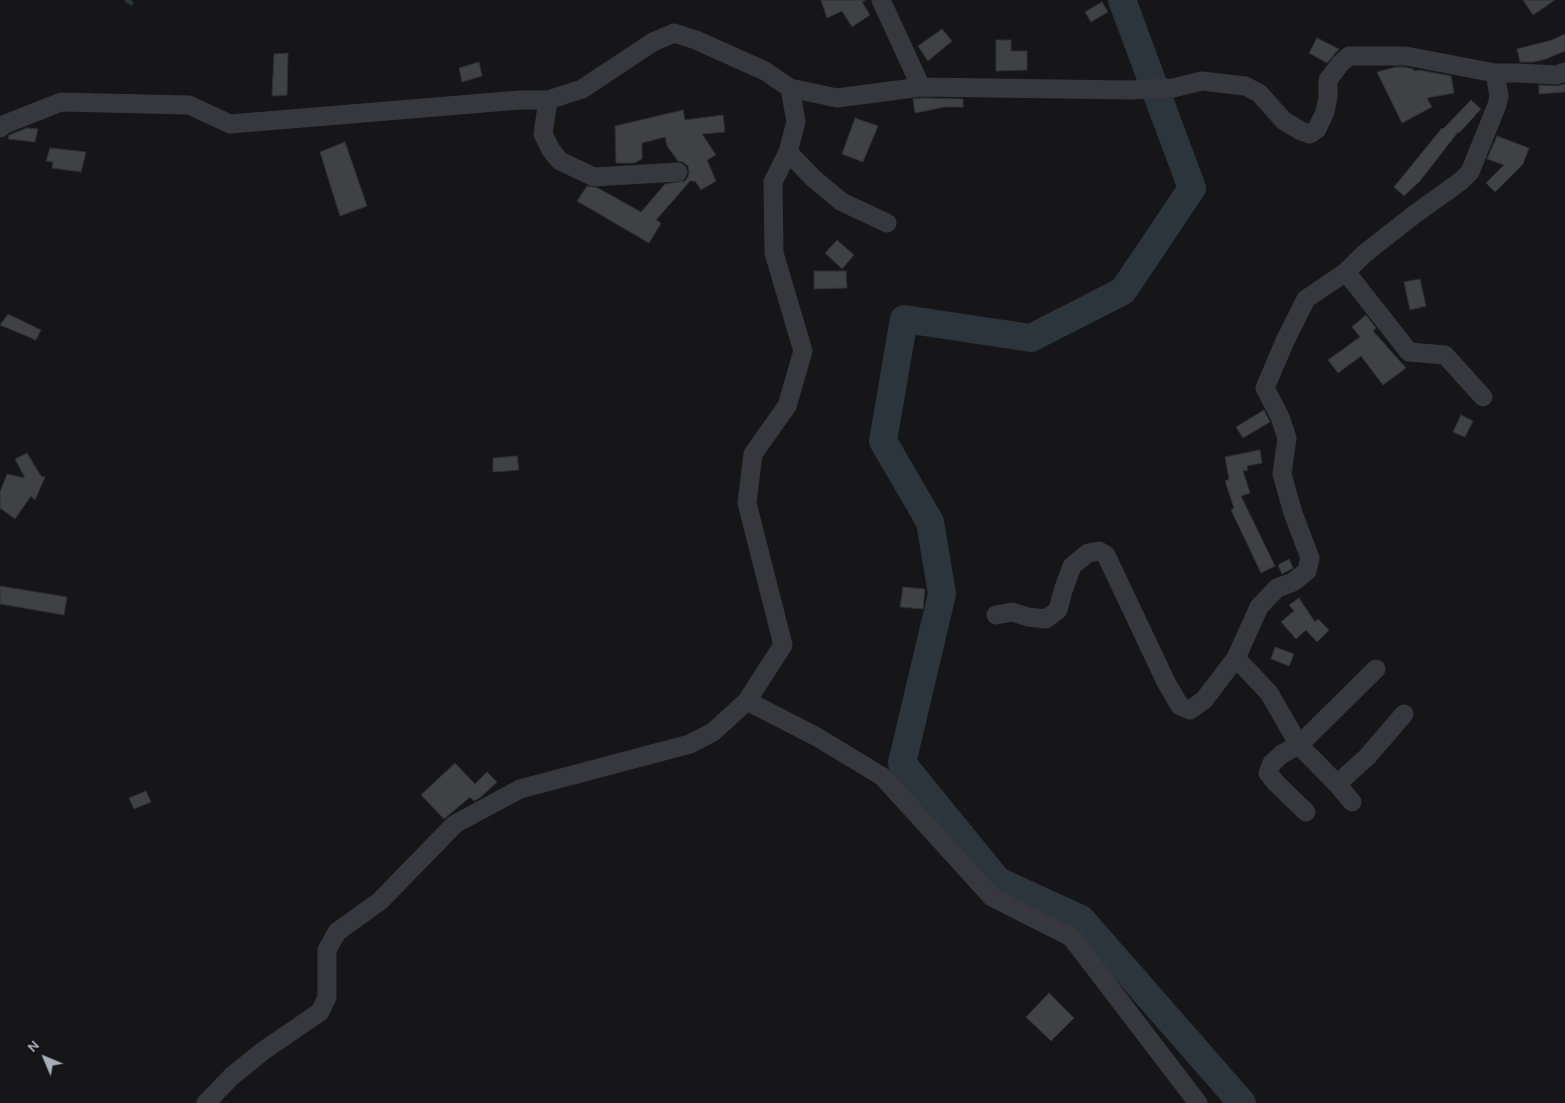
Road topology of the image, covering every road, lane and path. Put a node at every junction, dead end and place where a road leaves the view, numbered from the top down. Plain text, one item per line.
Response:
1 (881, 0) edge
2 (1565, 72) edge
3 (1496, 73) junction
4 (921, 87) junction
5 (790, 88) junction
6 (548, 100) junction
7 (0, 128) edge
8 (788, 152) junction
9 (678, 172) dead end
10 (887, 222) dead end
11 (1346, 272) junction
12 (1483, 396) dead end
13 (996, 615) dead end
14 (1236, 658) junction
15 (1376, 668) dead end
16 (747, 701) junction
17 (1404, 714) dead end
18 (1299, 745) junction
19 (1337, 784) junction
20 (1352, 802) dead end
21 (1306, 812) dead end
22 (206, 1103) edge
23 (1198, 1103) edge

1 - 4 street
2 - 3 street
3 - 4 street
3 - 11 street
4 - 5 street
5 - 6 street
5 - 8 street
6 - 7 street
6 - 9 street
8 - 10 street
8 - 16 street
11 - 12 street
11 - 14 street
13 - 14 street
14 - 18 street
15 - 18 street
16 - 22 street
16 - 23 street
17 - 19 street
18 - 19 street
18 - 21 street
19 - 20 street

